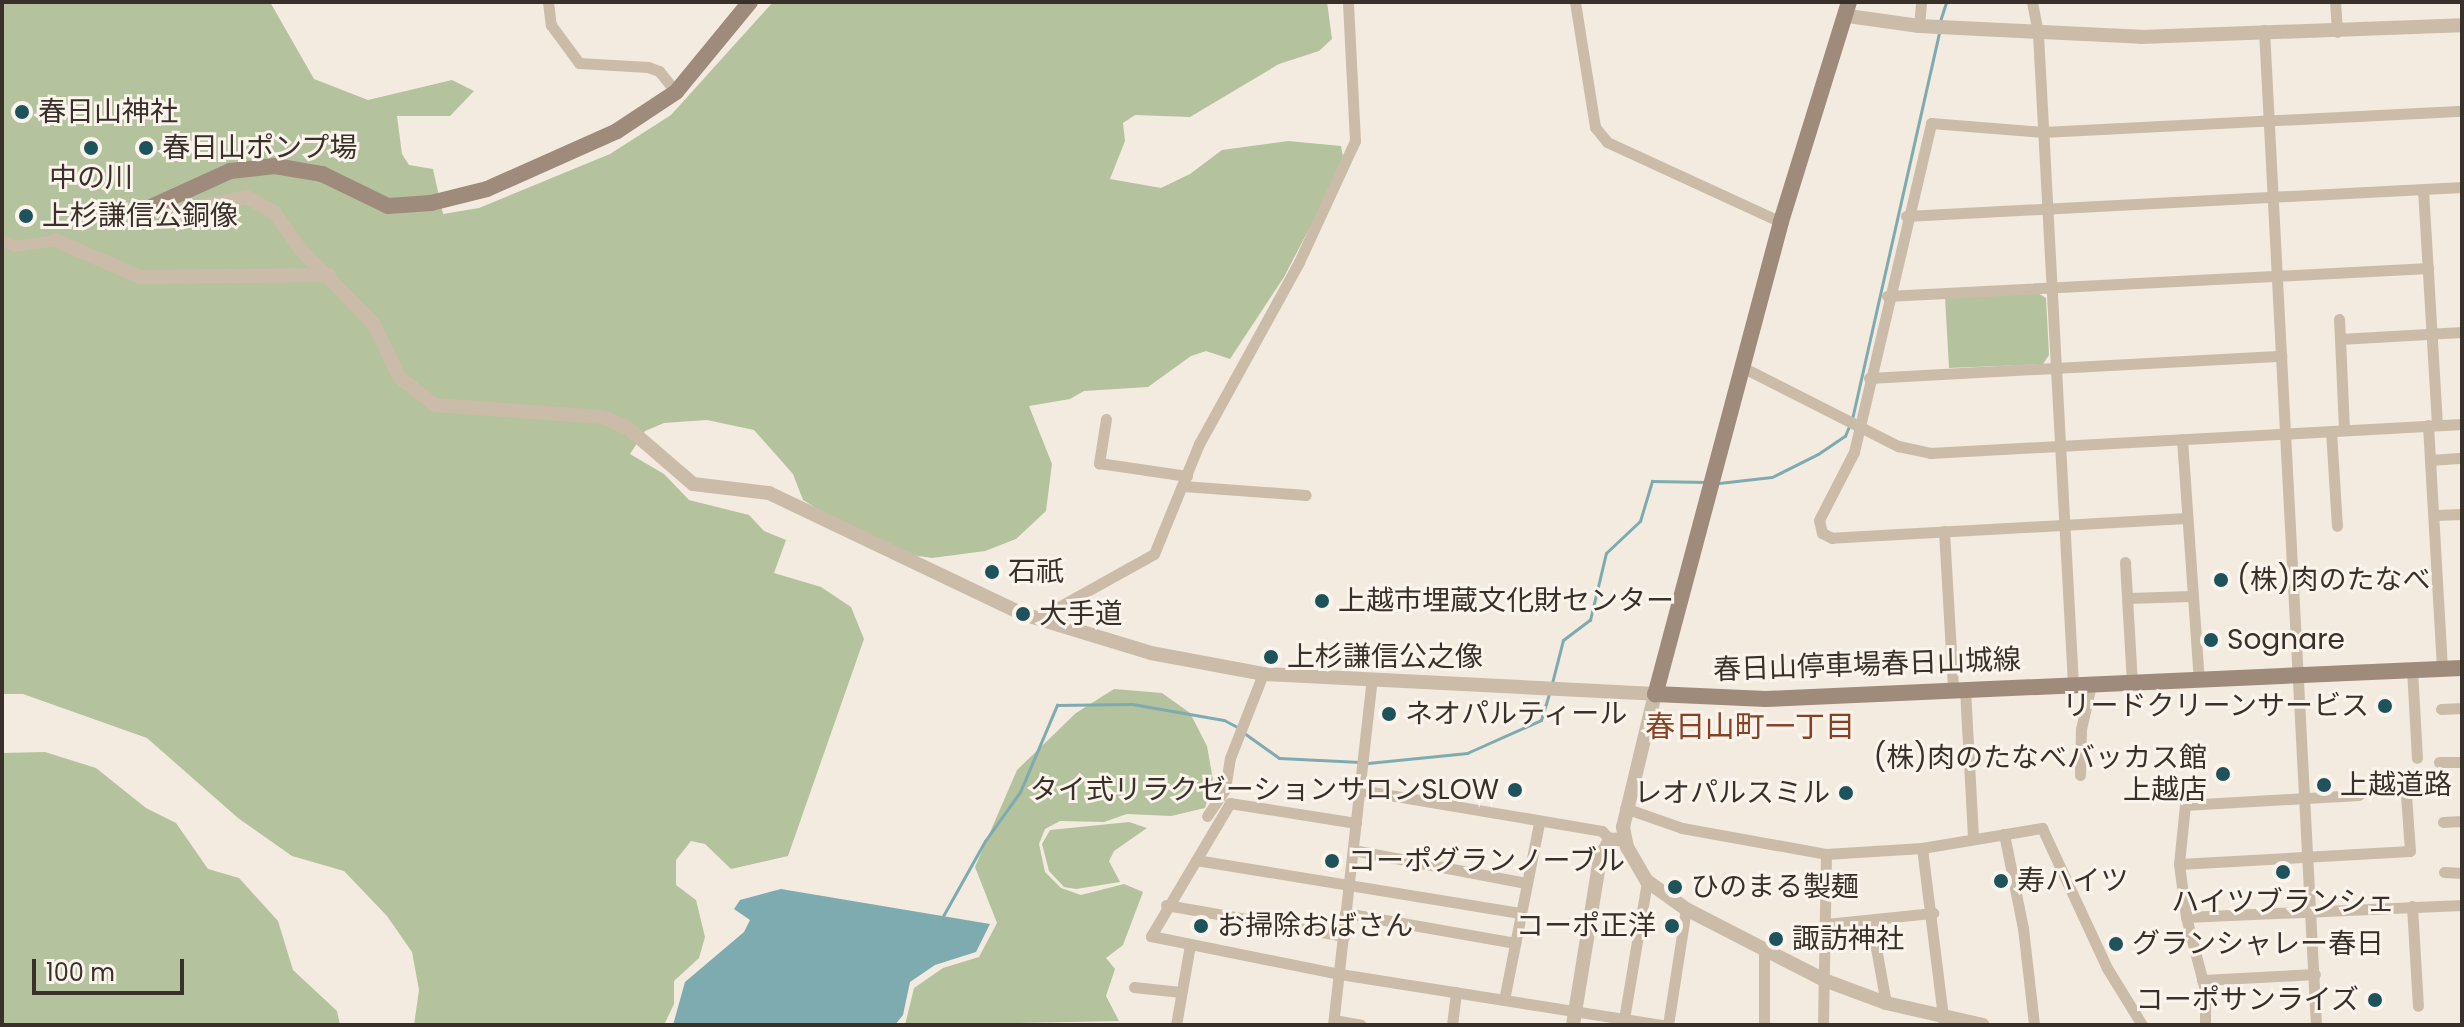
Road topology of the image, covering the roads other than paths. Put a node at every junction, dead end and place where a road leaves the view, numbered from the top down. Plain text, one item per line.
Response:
1 (548, 2) edge
2 (750, 2) edge
3 (1348, 2) edge
4 (1575, 2) edge
5 (1921, 2) edge
6 (2032, 2) edge
7 (2335, 2) edge
8 (1848, 9) edge
9 (2462, 25) edge
10 (1919, 26) junction
11 (2264, 30) junction
12 (2337, 32) junction
13 (2038, 34) junction
14 (676, 92) junction
15 (2462, 111) edge
16 (2269, 122) junction
17 (2043, 132) junction
18 (2462, 187) edge
19 (2423, 189) junction
20 (2272, 197) junction
21 (153, 206) joint
22 (2046, 209) junction
23 (1906, 216) junction
24 (1781, 222) junction
25 (2, 240) edge
26 (55, 240) joint
27 (2428, 268) junction
28 (329, 275) junction
29 (2276, 276) junction
30 (2051, 288) junction
31 (1887, 296) junction
32 (2339, 319) dead end
33 (2462, 332) edge
34 (2432, 334) junction
35 (2340, 339) junction
36 (2281, 356) junction
37 (1744, 368) junction
38 (2056, 368) junction
39 (1869, 378) junction
40 (1106, 419) dead end
41 (2462, 424) edge
42 (2433, 425) junction
43 (1860, 427) junction
44 (2344, 430) junction
45 (2331, 431) junction
46 (2284, 433) junction
47 (2182, 439) junction
48 (2061, 445) junction
49 (2462, 458) edge
50 (2430, 460) junction
51 (1185, 481) junction
52 (1306, 495) dead end
53 (2462, 514) edge
54 (2435, 515) junction
55 (2186, 518) junction
56 (2065, 523) junction
57 (2337, 526) dead end
58 (1944, 531) junction
59 (2125, 562) dead end
60 (2191, 596) junction
61 (2128, 598) junction
62 (1037, 619) junction
63 (2442, 668) junction
64 (2462, 668) edge
65 (2412, 669) junction
66 (1263, 674) junction
67 (2297, 675) junction
68 (1372, 678) junction
69 (2199, 680) junction
70 (2132, 683) junction
71 (2073, 685) junction
72 (2091, 685) junction
73 (1959, 689) junction
74 (1655, 694) junction
75 (2462, 708) edge
76 (2441, 709) dead end
77 (2417, 758) dead end
78 (2439, 762) dead end
79 (2462, 762) edge
80 (2080, 775) dead end
81 (1360, 790) junction
82 (2359, 795) dead end
83 (2406, 795) dead end
84 (2305, 797) junction
85 (1625, 808) junction
86 (1207, 816) dead end
87 (2462, 821) edge
88 (2443, 822) dead end
89 (1356, 823) junction
90 (1539, 823) junction
91 (2004, 834) junction
92 (1618, 839) junction
93 (1973, 839) junction
94 (1922, 848) junction
95 (1353, 850) junction
96 (1826, 854) junction
97 (2309, 858) junction
98 (1196, 860) junction
99 (2179, 864) junction
100 (2444, 872) dead end
101 (2462, 873) edge
102 (1647, 881) junction
103 (1349, 883) junction
104 (1526, 883) junction
105 (1166, 905) junction
106 (2462, 905) edge
107 (2412, 906) junction
108 (1686, 909) junction
109 (2311, 912) junction
110 (1345, 913) junction
111 (1520, 913) junction
112 (1933, 913) junction
113 (2186, 917) junction
114 (1871, 920) junction
115 (1826, 924) junction
116 (1344, 936) junction
117 (1515, 943) junction
118 (1190, 945) junction
119 (1764, 952) junction
120 (1340, 974) junction
121 (2315, 974) junction
122 (1824, 980) junction
123 (2202, 980) junction
124 (1134, 987) dead end
125 (1181, 992) junction
126 (1456, 992) junction
127 (1504, 1000) junction
128 (1886, 1003) junction
129 (2418, 1006) dead end
130 (1574, 1018) edge
131 (1943, 1020) edge
132 (1334, 1022) edge
133 (1624, 1022) edge
134 (2316, 1024) edge
135 (1176, 1025) edge
136 (1361, 1025) edge
137 (1452, 1025) edge
138 (1666, 1025) edge
139 (1764, 1025) edge
140 (1823, 1025) edge
141 (1983, 1025) edge
142 (2034, 1025) edge
143 (2142, 1025) edge
144 (2205, 1025) edge
145 (2301, 1025) edge

1 - 14 street
2 - 14 main road
3 - 51 street
4 - 24 street
5 - 10 street
6 - 13 street
7 - 12 street
8 - 10 street
8 - 24 main road
9 - 12 street
10 - 13 street
11 - 12 street
11 - 13 street
11 - 16 street
13 - 17 street
14 - 21 main road
15 - 16 street
16 - 17 street
16 - 20 street
17 - 22 street
17 - 23 street
18 - 19 street
19 - 20 street
19 - 27 street
20 - 22 street
20 - 29 street
21 - 28 street
22 - 23 street
22 - 30 street
23 - 31 street
24 - 37 main road
25 - 26 street
26 - 28 street
27 - 29 street
27 - 34 street
28 - 62 street
29 - 30 street
29 - 36 street
30 - 31 street
30 - 38 street
31 - 39 street
32 - 35 street
33 - 34 street
34 - 35 street
34 - 42 street
35 - 44 street
36 - 38 street
36 - 46 street
37 - 43 street
37 - 74 main road
38 - 39 street
38 - 48 street
39 - 43 street
40 - 51 street
41 - 42 street
42 - 44 street
42 - 50 street
43 - 48 street
43 - 58 street
44 - 45 street
45 - 46 street
45 - 57 street
46 - 47 street
46 - 67 street
47 - 48 street
47 - 55 street
48 - 56 street
49 - 50 street
50 - 54 street
51 - 52 street
51 - 62 street
53 - 54 street
54 - 63 street
55 - 56 street
55 - 60 street
56 - 58 street
56 - 71 street
58 - 73 street
59 - 61 street
60 - 61 street
60 - 69 street
61 - 70 street
62 - 66 street
63 - 64 main road, 春日山停車場春日山城線
63 - 65 main road, 春日山停車場春日山城線
65 - 67 main road, 春日山停車場春日山城線
65 - 77 street
66 - 68 street
66 - 86 street
67 - 69 main road, 春日山停車場春日山城線
67 - 84 street
68 - 74 street
68 - 81 street
69 - 70 main road, 春日山停車場春日山城線
70 - 72 main road, 春日山停車場春日山城線
71 - 72 main road, 春日山停車場春日山城線
71 - 73 main road, 春日山停車場春日山城線
72 - 80 street
73 - 74 main road, 春日山停車場春日山城線
73 - 93 street
74 - 85 street
75 - 76 street
78 - 79 street
81 - 89 street
81 - 90 street
82 - 84 street
83 - 97 street
84 - 97 street
84 - 99 street
85 - 92 street
85 - 96 street
87 - 88 street
89 - 95 street
89 - 98 street
90 - 92 street
90 - 104 street
91 - 93 street
91 - 142 street
91 - 143 street
92 - 102 street
92 - 130 street
93 - 94 street
94 - 96 street
94 - 112 street
95 - 103 street
95 - 104 street
96 - 115 street
97 - 99 street
97 - 109 street
98 - 103 street
98 - 105 street
99 - 113 street
100 - 101 street
102 - 108 street
102 - 133 street
103 - 110 street
103 - 111 street
104 - 111 street
105 - 116 street
105 - 118 street
106 - 107 street
107 - 109 street
107 - 129 street
108 - 119 street
108 - 138 street
109 - 113 street
109 - 121 street
110 - 116 street
110 - 117 street
111 - 117 street
112 - 114 street
112 - 131 street
113 - 123 street
114 - 115 street
114 - 128 street
115 - 122 street
116 - 120 street
117 - 127 street
118 - 120 street
118 - 125 street
119 - 122 street
119 - 139 street
120 - 126 street
120 - 132 street
121 - 123 street
121 - 134 street
122 - 128 street
122 - 140 street
123 - 144 street
124 - 125 street
125 - 135 street
126 - 127 street
126 - 137 street
127 - 130 street
128 - 131 street
130 - 133 street
131 - 141 street
132 - 136 street
133 - 138 street
134 - 145 street

